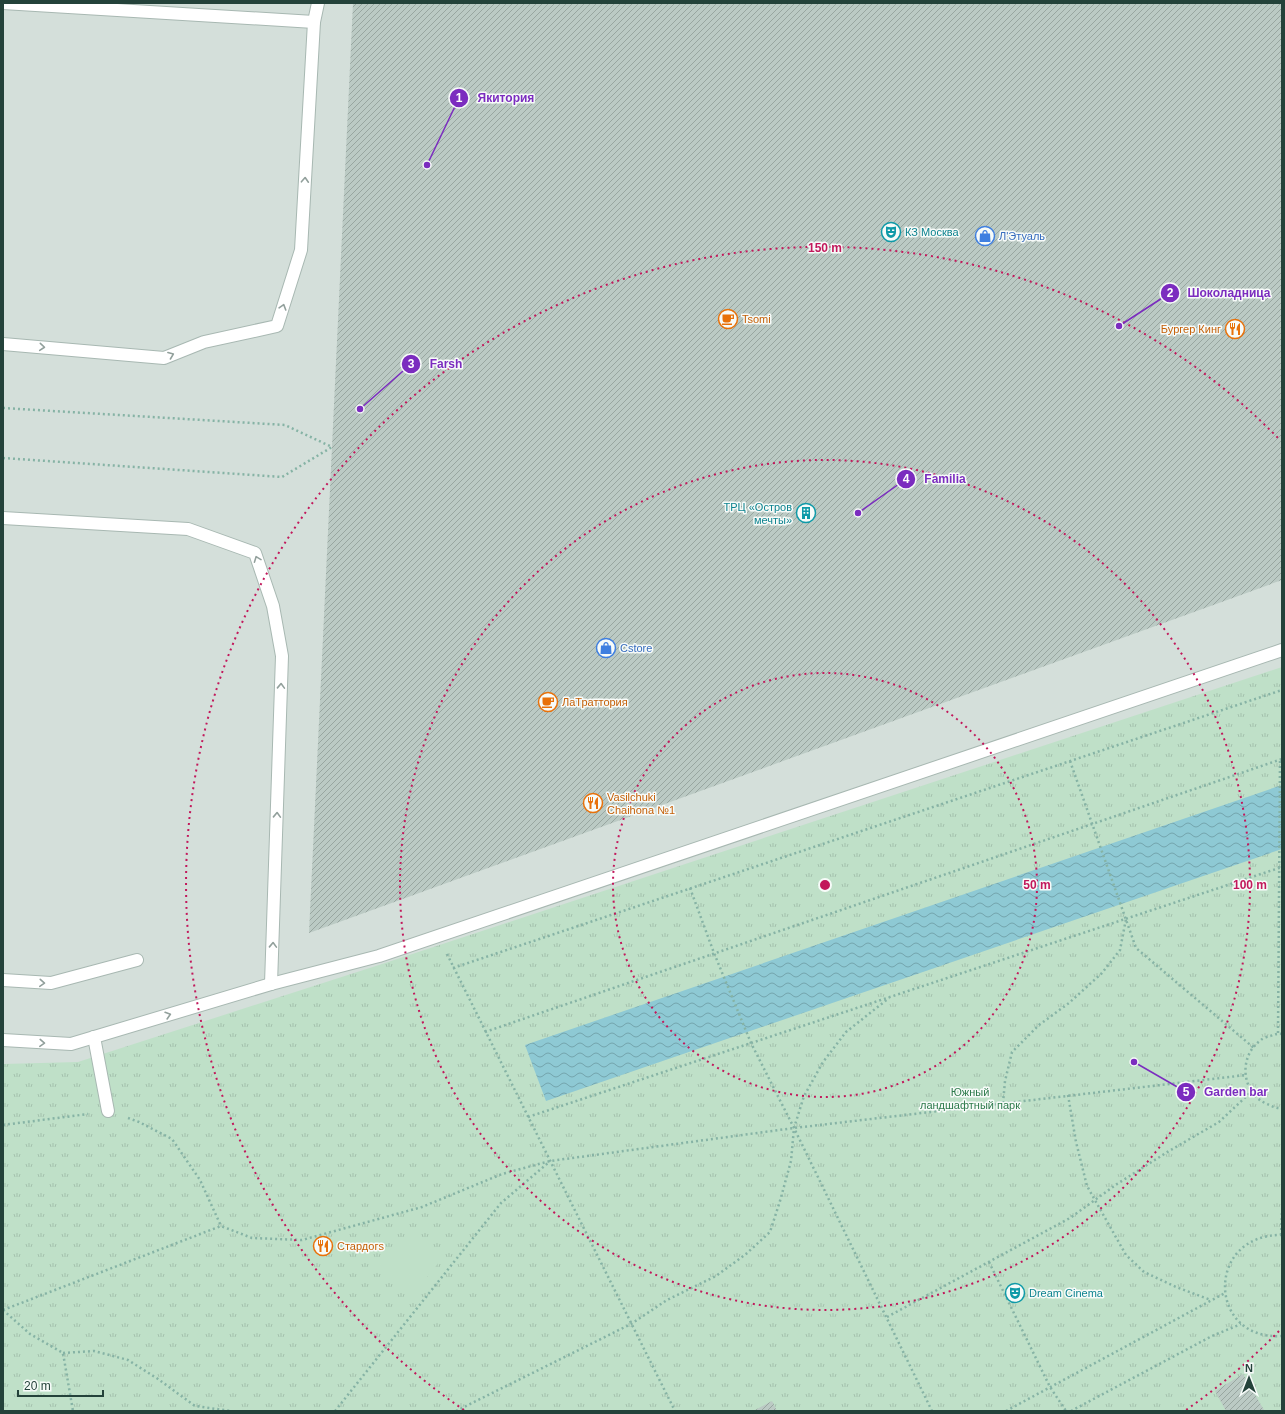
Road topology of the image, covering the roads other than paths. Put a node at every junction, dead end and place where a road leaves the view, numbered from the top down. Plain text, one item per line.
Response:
1 (3, 3) edge
2 (318, 3) edge
3 (314, 22) junction
4 (3, 344) edge
5 (3, 518) edge
6 (1282, 650) edge
7 (137, 960) dead end
8 (3, 980) edge
9 (271, 984) junction
10 (94, 1037) junction
11 (3, 1040) edge
12 (108, 1111) road end

1 - 3 lane
2 - 3 lane
4 -> 3 lane
9 -> 5 lane
6 - 9 lane
8 -> 7 lane
10 -> 9 lane
11 -> 10 lane
10 - 12 lane

